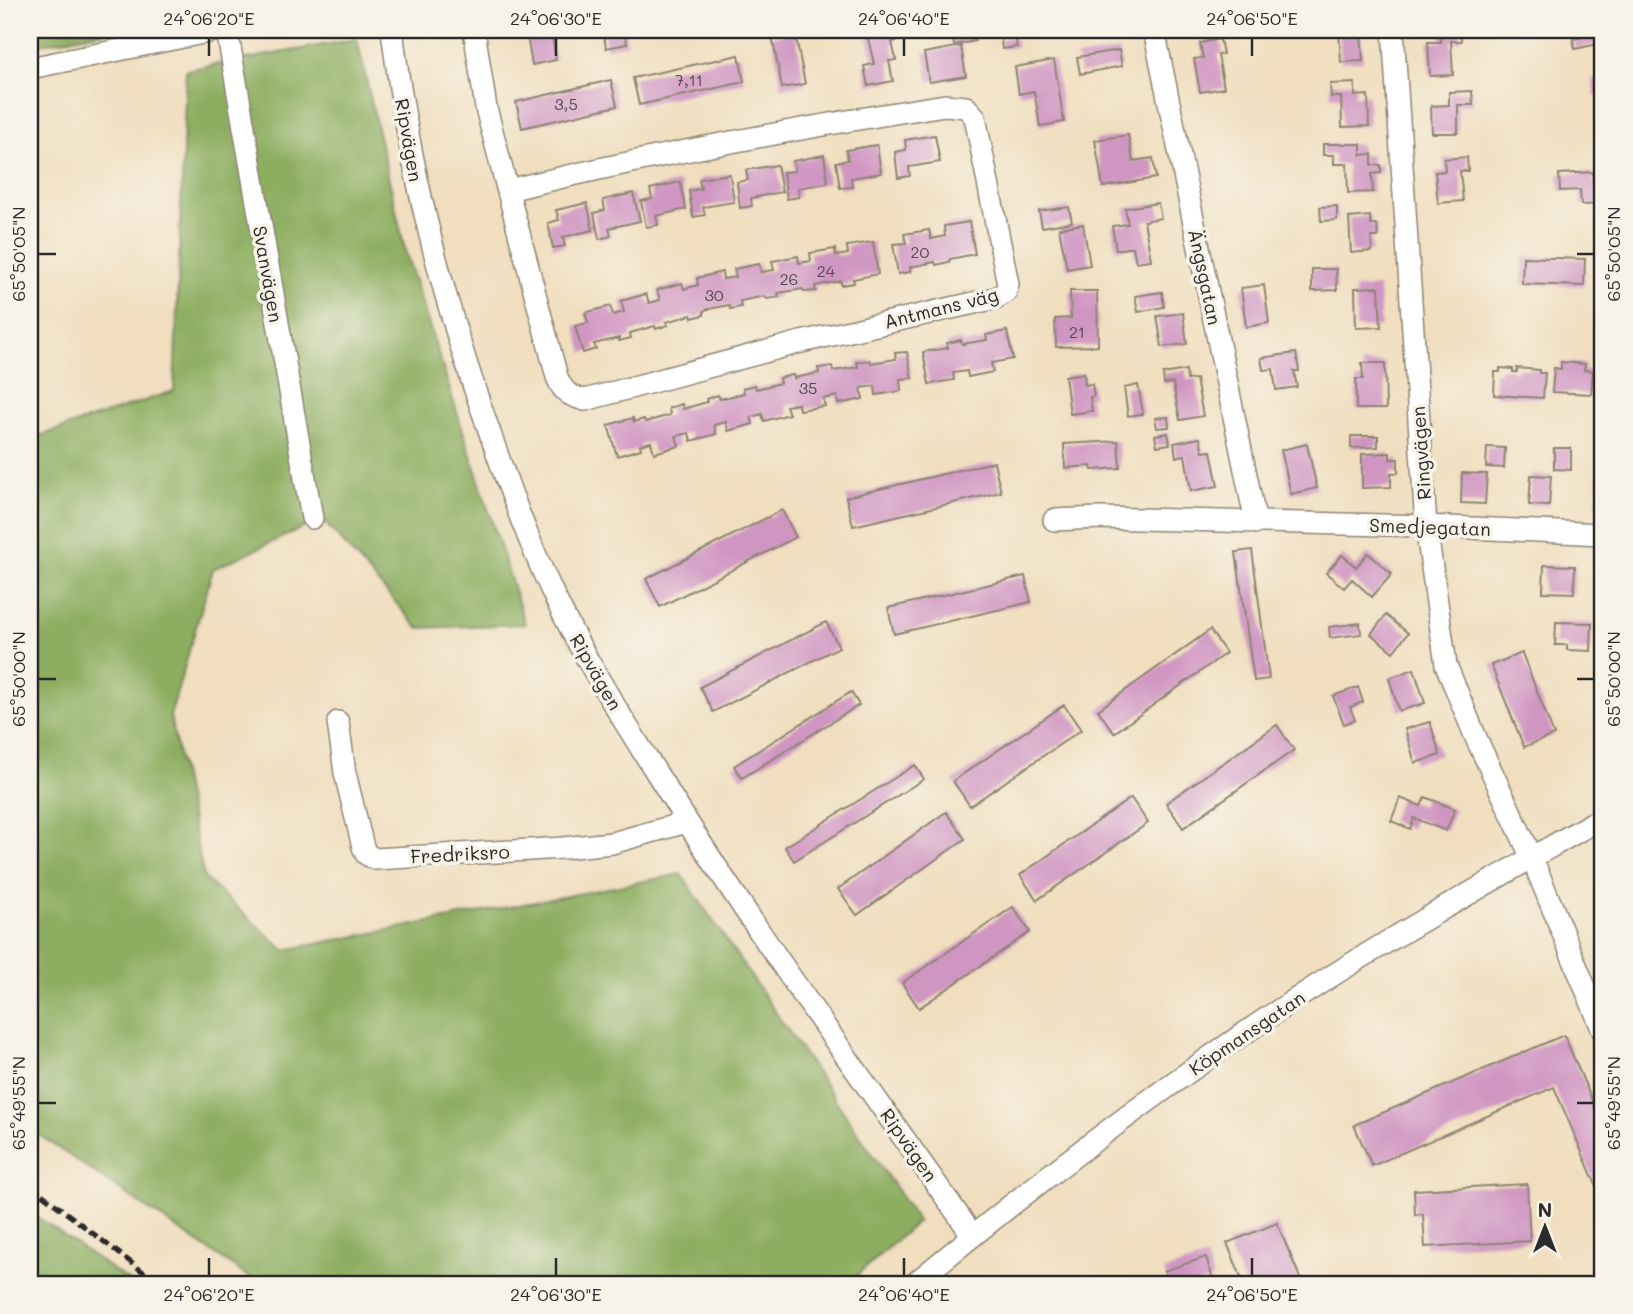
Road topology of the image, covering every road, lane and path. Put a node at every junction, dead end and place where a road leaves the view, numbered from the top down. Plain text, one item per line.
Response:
1 (218, 30) edge
2 (227, 30) edge
3 (392, 30) edge
4 (474, 30) edge
5 (1154, 30) edge
6 (1394, 30) edge
7 (30, 68) edge
8 (508, 190) junction
9 (312, 518) dead end
10 (1054, 520) dead end
11 (1256, 523) junction
12 (1426, 526) junction
13 (1603, 534) edge
14 (338, 722) dead end
15 (1603, 817) edge
16 (687, 822) junction
17 (1532, 858) junction
18 (1603, 1031) edge
19 (973, 1236) junction
20 (914, 1284) edge

1 - 7 street
2 - 9 street, Svanvägen
3 - 16 street, Ripvägen
4 - 8 street, Antmans väg
5 - 11 street, Ängsgatan
6 - 12 street, Ringvägen
8 - 8 street, Antmans väg
10 - 11 street, Smedjegatan
11 - 12 street, Smedjegatan
12 - 13 street, Smedjegatan
12 - 17 street, Ringvägen
14 - 16 street, Fredriksro
15 - 17 street, Köpmansgatan
16 - 19 street, Ripvägen
17 - 18 street, Ringvägen
17 - 19 street, Köpmansgatan
19 - 20 street, Köpmansgatan

